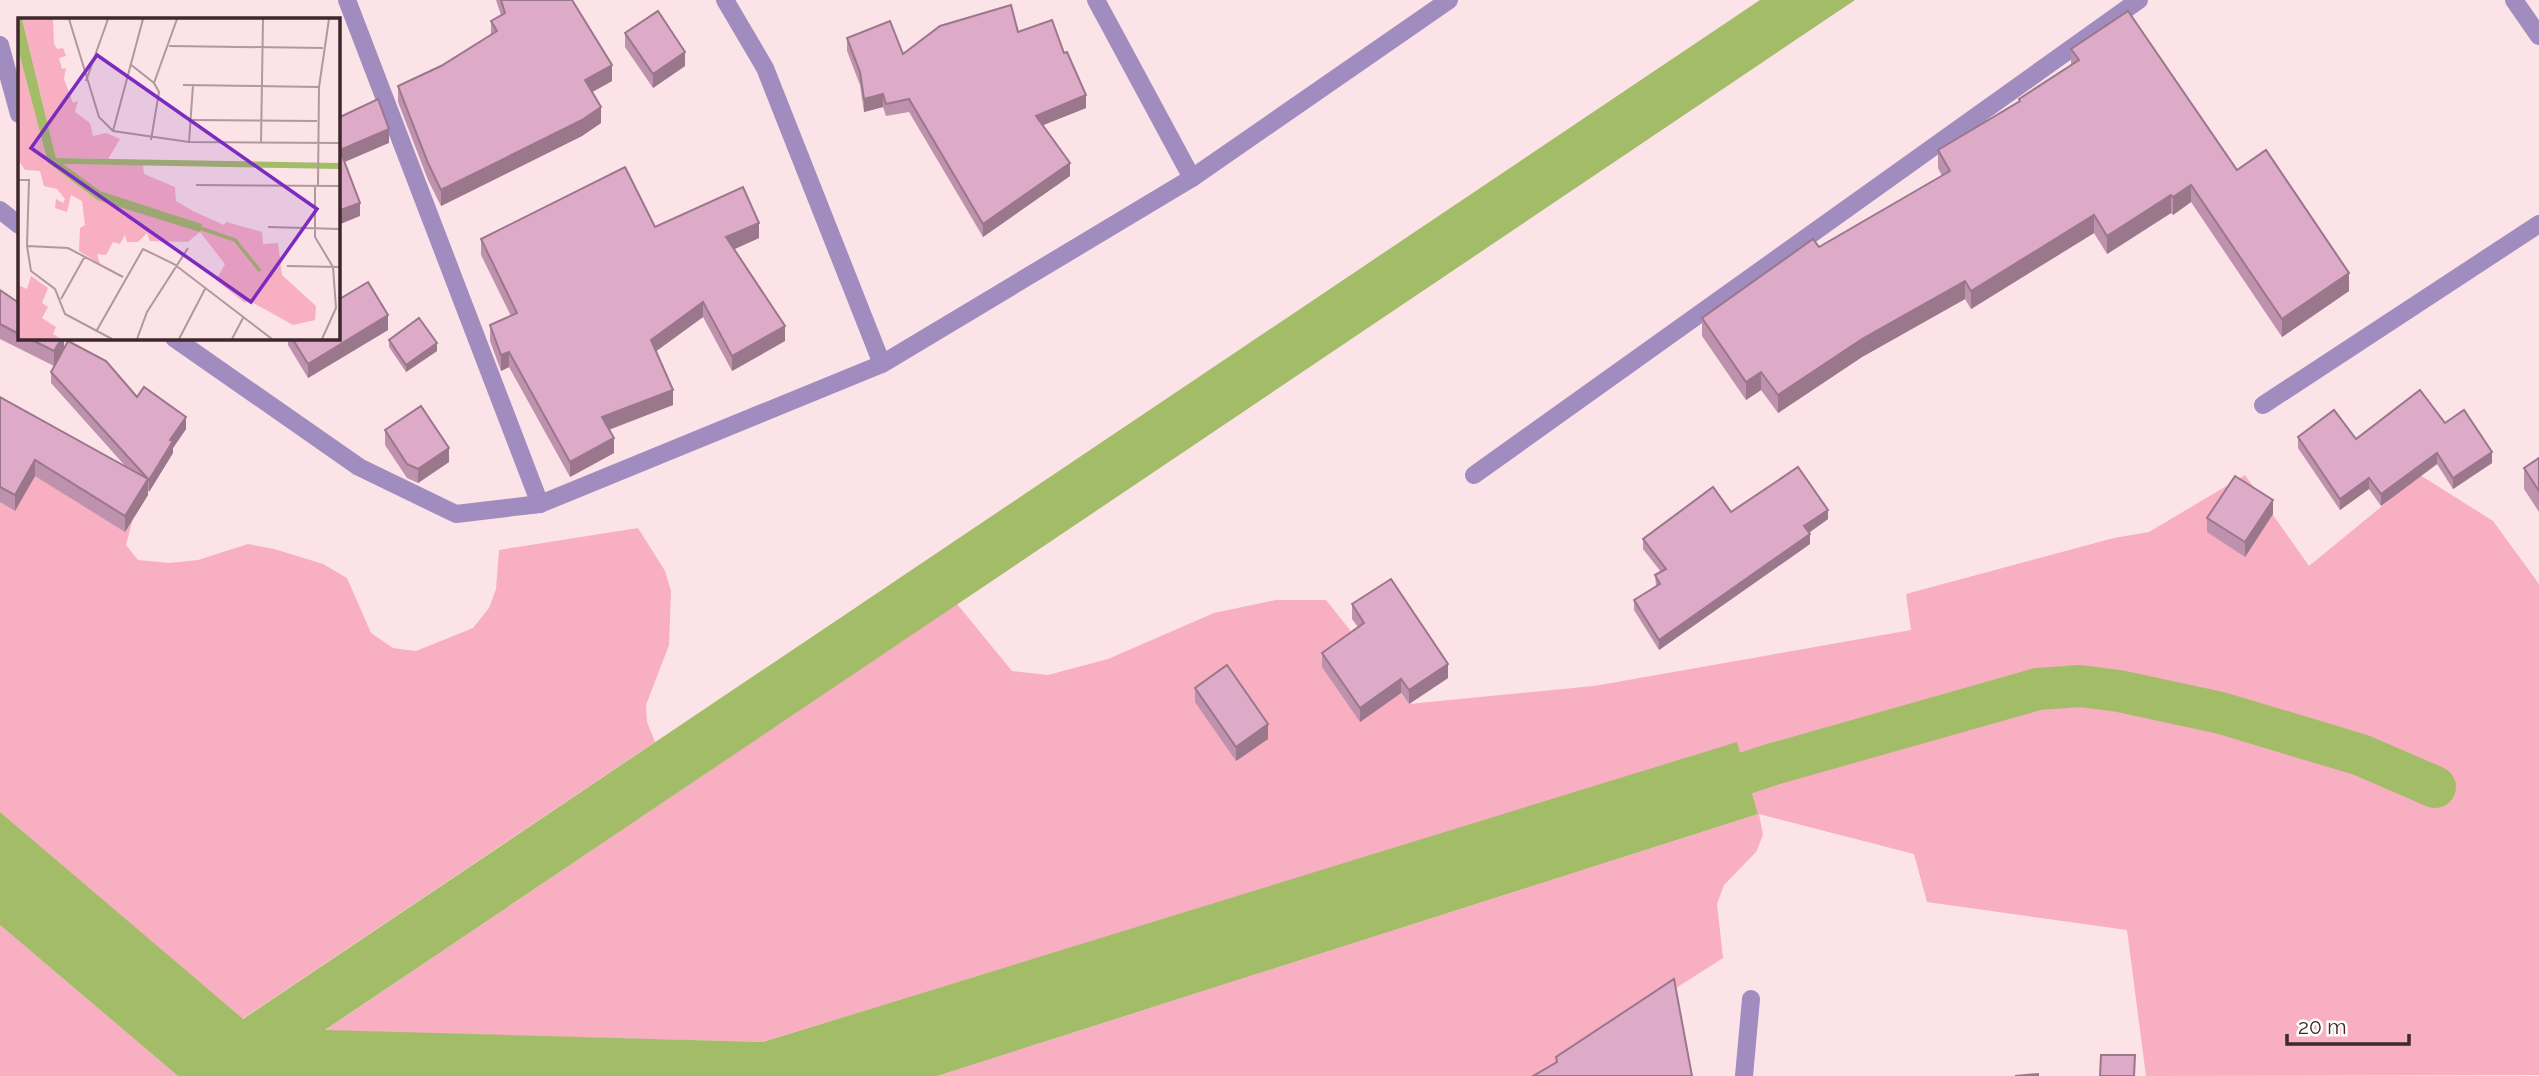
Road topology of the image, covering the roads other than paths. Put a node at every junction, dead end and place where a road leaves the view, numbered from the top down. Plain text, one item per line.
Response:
1 (347, 0) edge
2 (725, 0) edge
3 (1096, 0) edge
4 (1449, 0) edge
5 (2139, 0) edge
6 (2514, 0) edge
7 (2539, 36) edge
8 (0, 46) edge
9 (18, 110) edge
10 (1192, 178) junction
11 (0, 210) edge
12 (18, 224) edge
13 (2539, 224) edge
14 (177, 340) edge
15 (882, 364) junction
16 (2263, 405) dead end
17 (1474, 475) dead end
18 (540, 504) junction
19 (1751, 999) dead end
20 (1744, 1076) edge

1 - 18 street
2 - 15 street
3 - 10 street
4 - 10 street
5 - 17 street
6 - 7 street
8 - 9 street
10 - 15 street
11 - 12 street
13 - 16 street
14 - 18 street
15 - 18 street
19 - 20 street

